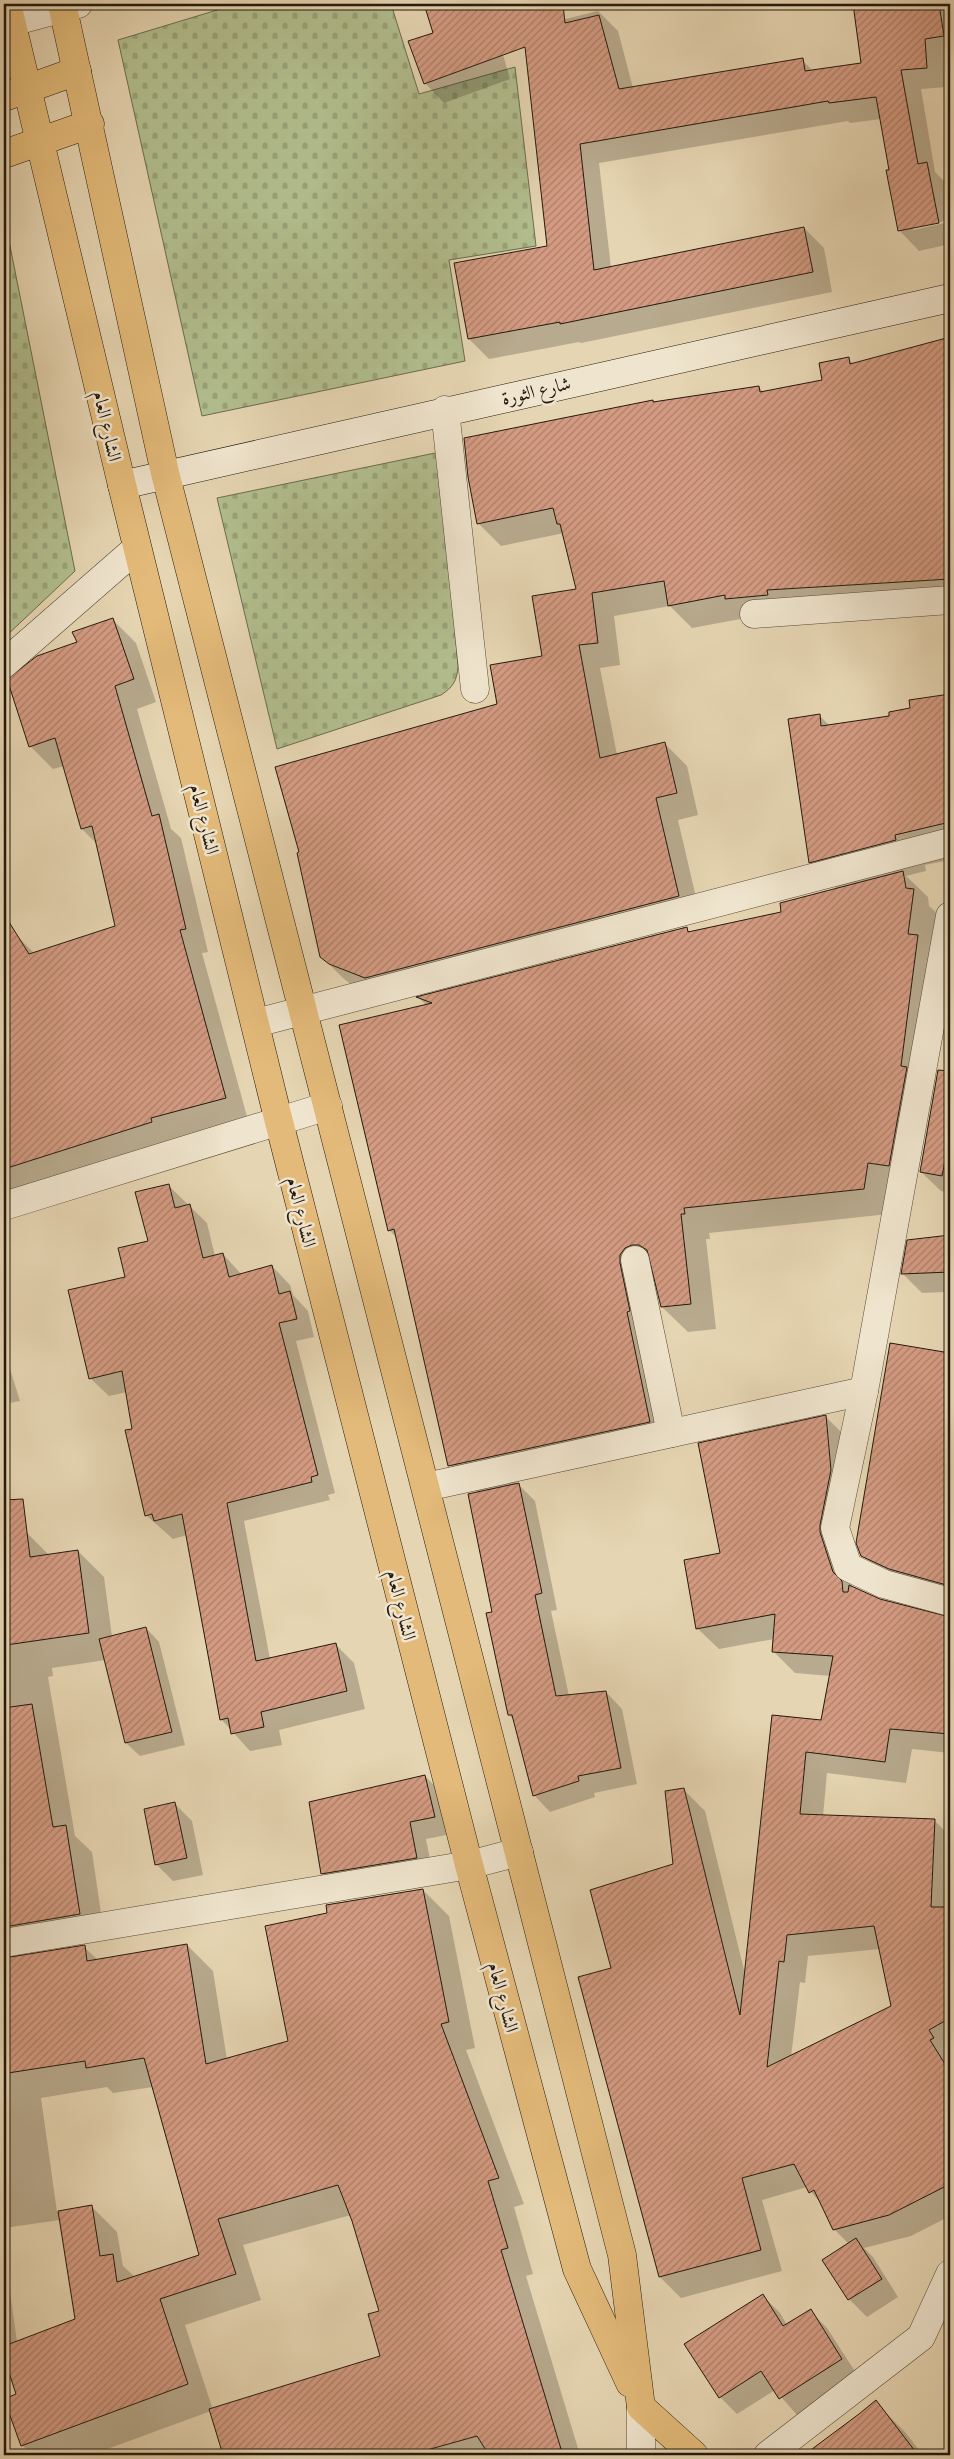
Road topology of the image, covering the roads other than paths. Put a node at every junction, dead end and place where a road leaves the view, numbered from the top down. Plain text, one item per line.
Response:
1 (68, 5) edge
2 (9, 13) edge
3 (77, 70) junction
4 (16, 92) edge
5 (90, 124) junction
6 (41, 142) junction
7 (4, 154) edge
8 (950, 298) edge
9 (445, 410) junction
10 (165, 473) junction
11 (122, 485) junction
12 (137, 548) junction
13 (950, 600) edge
14 (754, 614) dead end
15 (4, 664) edge
16 (475, 689) dead end
17 (950, 842) edge
18 (950, 916) edge
19 (303, 1010) junction
20 (256, 1023) junction
21 (328, 1106) junction
22 (278, 1122) junction
23 (4, 1206) edge
24 (635, 1260) dead end
25 (864, 1391) junction
26 (671, 1433) junction
27 (426, 1487) junction
28 (950, 1602) edge
29 (519, 1852) junction
30 (469, 1865) junction
31 (4, 1943) edge
32 (950, 2274) edge
33 (641, 2407) junction
34 (641, 2455) edge
35 (694, 2455) edge
36 (768, 2455) edge

1 - 2 street
1 - 3 main road
2 - 4 main road, الشارع العام
3 - 4 main road
3 - 5 main road
4 - 6 main road, الشارع العام
5 - 6 main road
5 - 10 main road
6 - 7 main road
6 - 11 main road, الشارع العام
8 - 9 street, شارع الثورة
9 - 10 street, شارع الثورة
9 - 16 street
10 - 11 street, شارع الثورة
10 - 19 main road
11 - 12 main road, الشارع العام
12 - 15 street
12 - 20 main road, الشارع العام
13 - 14 street
17 - 19 street
18 - 25 street
19 - 20 street
19 - 21 main road
20 - 22 main road, الشارع العام
21 - 22 street
21 - 27 main road
22 - 23 street
22 - 30 main road, الشارع العام
24 - 26 street
25 - 26 street
25 - 28 street
26 - 27 street
27 - 29 main road
29 - 30 street
29 - 33 main road
30 - 31 street
30 - 33 main road, الشارع العام
32 - 36 street
33 - 34 street
33 - 35 main road

